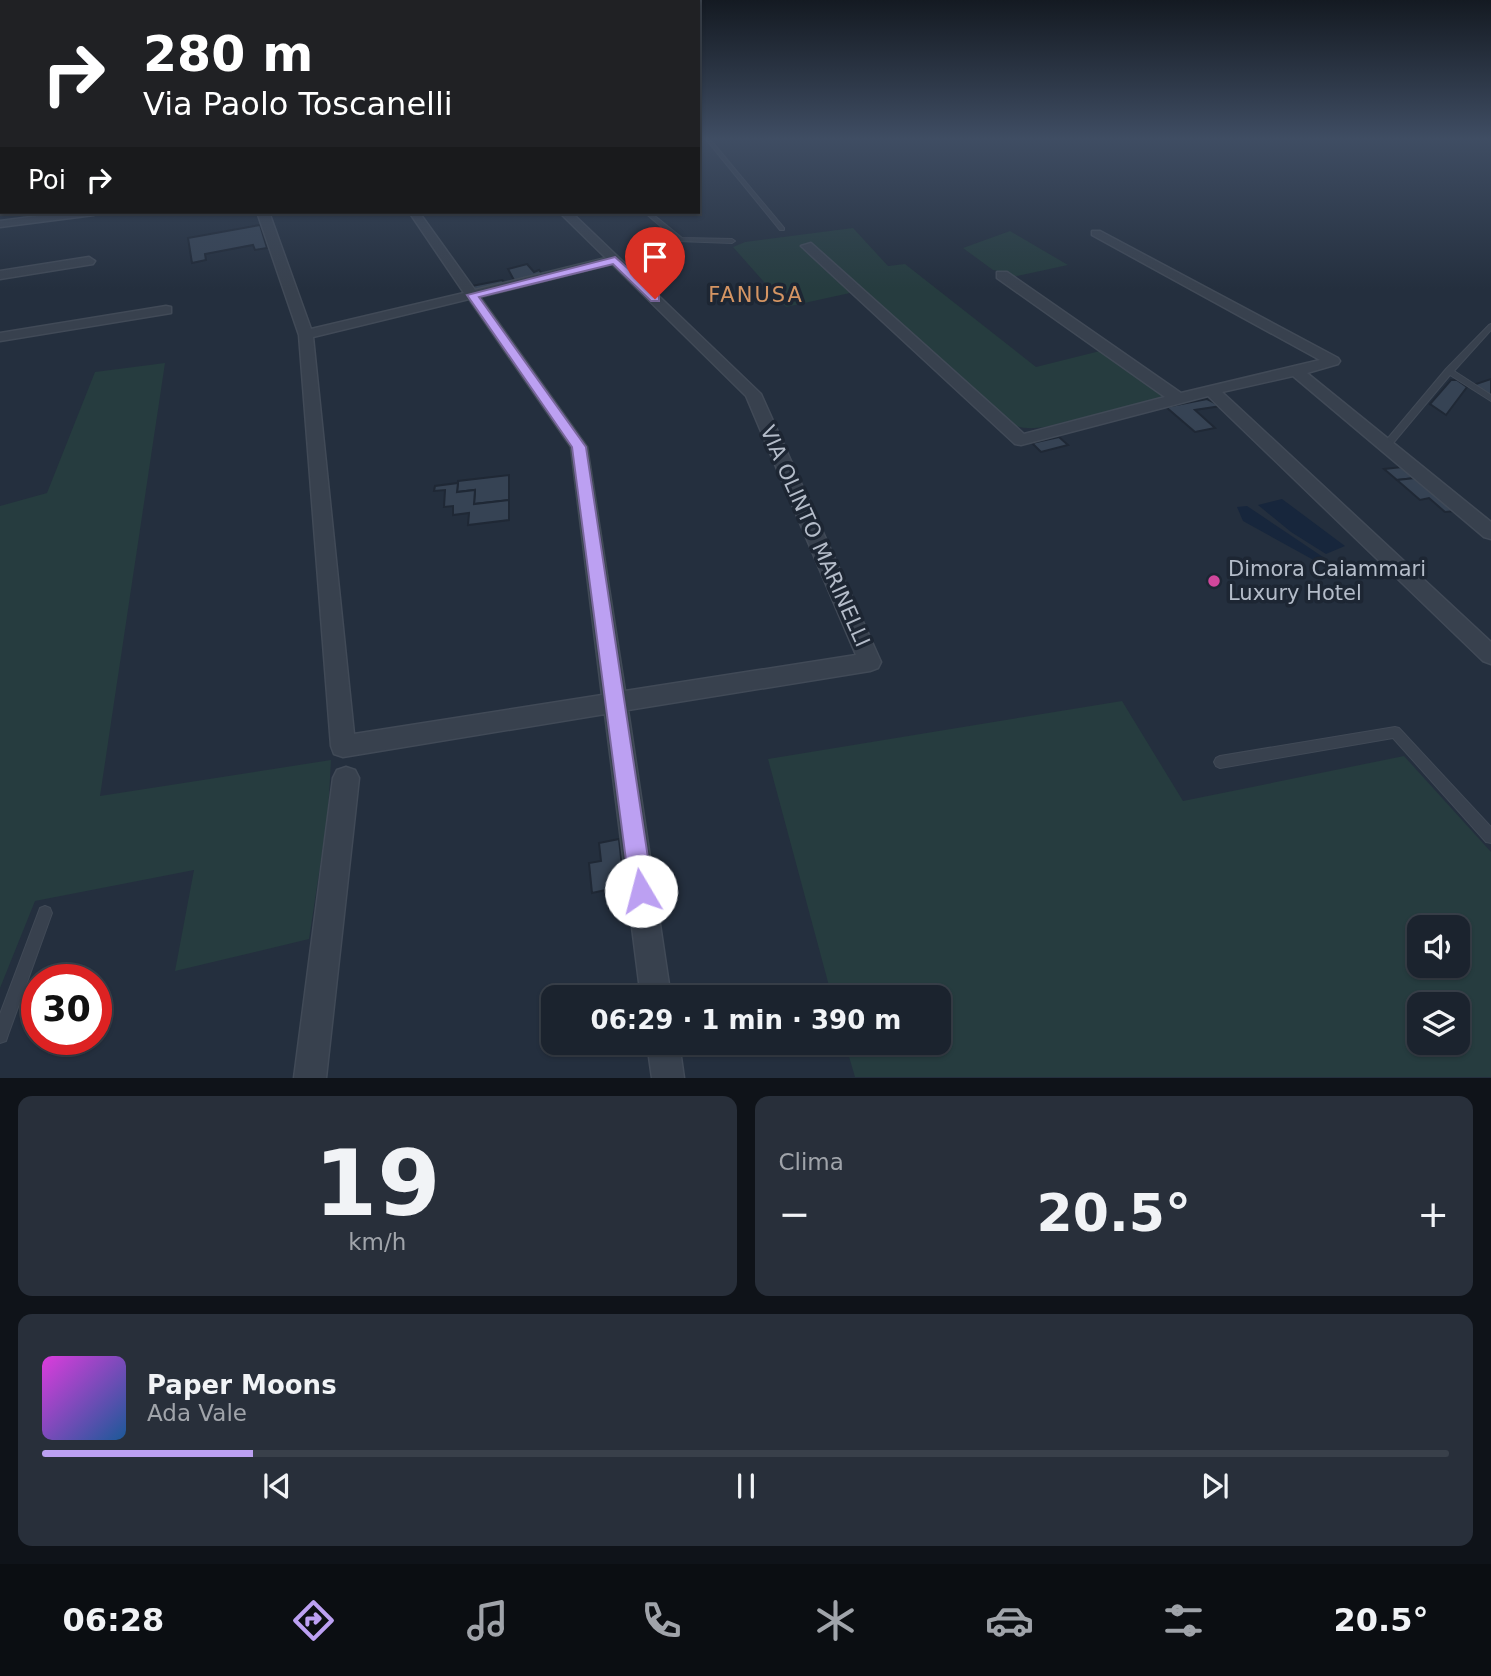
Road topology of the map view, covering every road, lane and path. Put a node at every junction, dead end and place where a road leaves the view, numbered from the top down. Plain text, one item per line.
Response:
1 (748, 188) edge
2 (78, 214) edge
3 (264, 214) edge
4 (415, 214) edge
5 (567, 214) edge
6 (649, 214) edge
7 (0, 224) edge
8 (782, 229) dead end
9 (1096, 233) dead end
10 (732, 242) dead end
11 (807, 246) dead end
12 (615, 260) junction
13 (89, 261) dead end
14 (0, 275) edge
15 (1002, 275) dead end
16 (472, 295) junction
17 (166, 310) dead end
18 (1491, 326) edge
19 (306, 335) junction
20 (0, 337) edge
21 (1449, 370) junction
22 (1296, 371) junction
23 (1210, 390) junction
24 (1177, 398) junction
25 (1491, 399) edge
26 (1386, 446) junction
27 (1491, 531) edge
28 (1491, 655) edge
29 (615, 704) junction
30 (1220, 762) dead end
31 (346, 778) dead end
32 (1491, 836) edge
33 (45, 913) dead end
34 (654, 985) edge
35 (0, 1035) edge
36 (664, 1055) edge
37 (310, 1077) edge
38 (667, 1077) edge

1 - 8 lane
2 - 7 street
3 - 19 street, VIA OLINTO MARINELLI
4 - 16 street
5 - 12 street, VIA OLINTO MARINELLI
6 - 10 lane
9 - 22 street
11 - 24 street
12 - 16 street
12 - 29 street, VIA OLINTO MARINELLI
13 - 14 street
15 - 24 street
16 - 19 street
16 - 29 street
17 - 20 street
18 - 21 lane
19 - 29 street, VIA OLINTO MARINELLI
21 - 25 lane
21 - 26 lane
22 - 23 street
22 - 26 street
23 - 24 street
23 - 28 street
26 - 27 street
29 - 34 street
30 - 32 lane
31 - 37 street
33 - 35 lane
36 - 38 street

